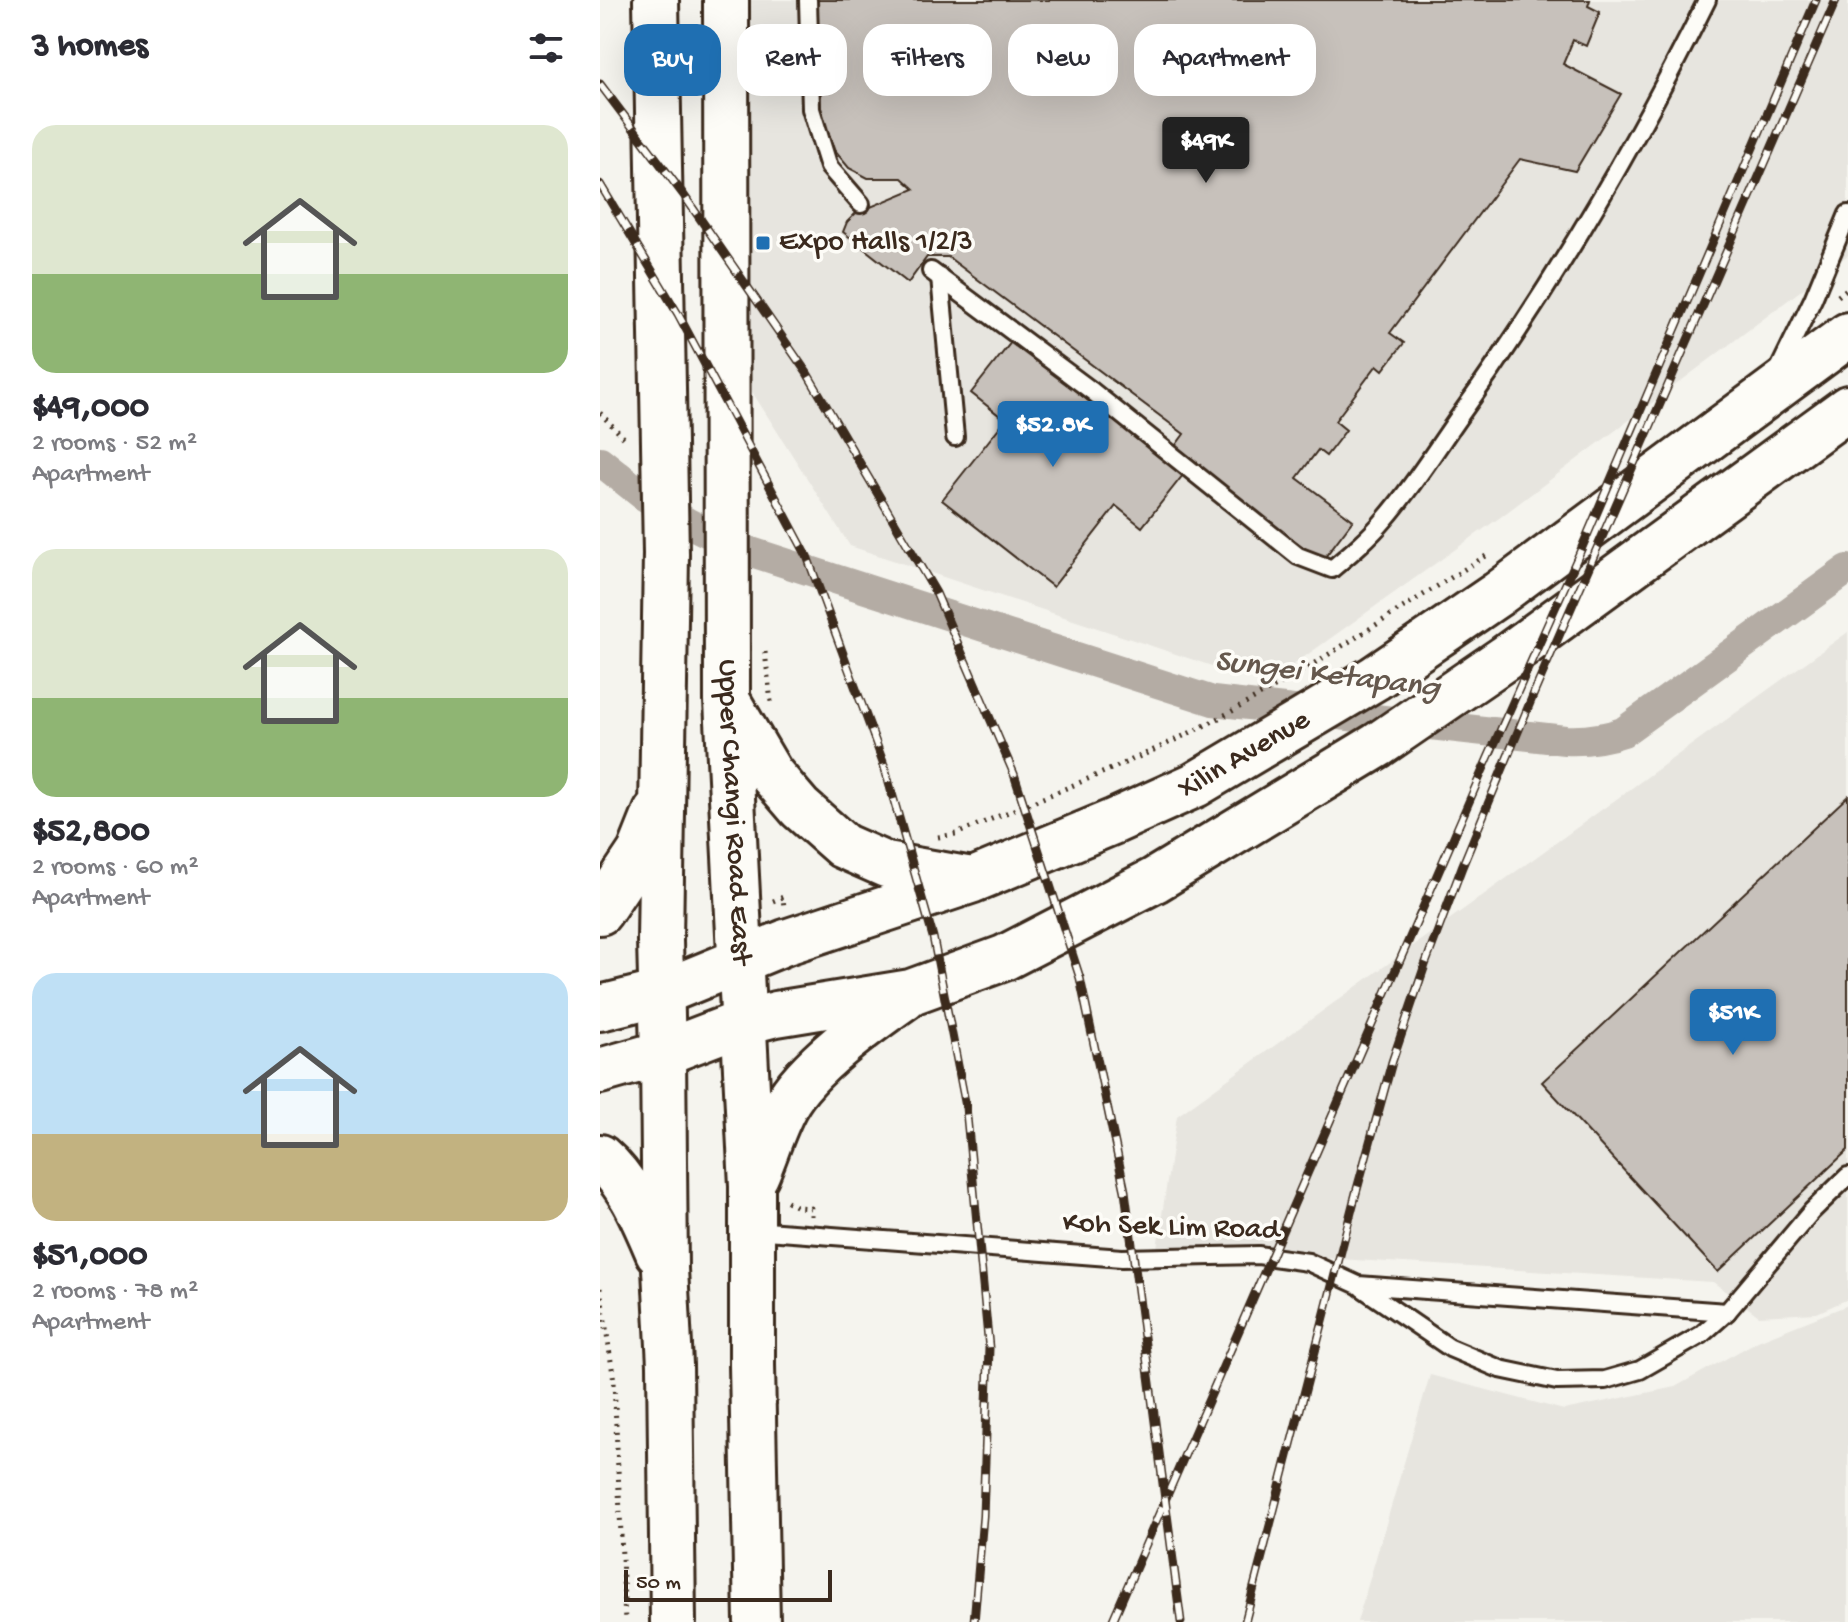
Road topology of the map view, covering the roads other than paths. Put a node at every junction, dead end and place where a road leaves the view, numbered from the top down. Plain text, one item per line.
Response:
1 (656, 0) edge
2 (726, 0) edge
3 (808, 0) edge
4 (1707, 0) edge
5 (861, 204) dead end
6 (1848, 214) edge
7 (1848, 335) edge
8 (1765, 398) junction
9 (1848, 408) edge
10 (955, 437) dead end
11 (727, 701) junction
12 (662, 795) junction
13 (973, 880) junction
14 (600, 912) edge
15 (740, 961) junction
16 (911, 992) junction
17 (661, 993) junction
18 (600, 1008) edge
19 (744, 1022) junction
20 (663, 1053) junction
21 (600, 1071) edge
22 (600, 1157) edge
23 (1848, 1176) edge
24 (752, 1186) junction
25 (751, 1230) junction
26 (665, 1269) junction
27 (1358, 1285) junction
28 (1727, 1312) junction
29 (673, 1622) edge
30 (757, 1622) edge

1 - 12 main road
2 - 11 main road, Upper Changi Road East
3 - 5 lane
4 - 10 lane
6 - 8 lane
7 - 8 main road, Xilin Avenue
8 - 13 main road, Xilin Avenue
9 - 16 main road, Xilin Avenue
11 - 13 main road
11 - 15 main road, Upper Changi Road East
12 - 14 main road
12 - 17 main road
13 - 15 main road, Xilin Avenue
15 - 17 main road, Xilin Avenue
15 - 19 main road, Upper Changi Road East
16 - 19 main road, Xilin Avenue
16 - 24 main road
17 - 18 main road, Xilin Avenue
17 - 20 main road
19 - 20 main road, Xilin Avenue
19 - 24 main road, Upper Changi Road East
20 - 21 main road, Xilin Avenue
20 - 26 main road
22 - 26 main road
23 - 28 lane
24 - 25 main road, Upper Changi Road East
25 - 27 lane, Koh Sek Lim Road
25 - 30 main road, Upper Changi Road East
26 - 29 main road
27 - 28 lane, Koh Sek Lim Road
27 - 28 lane

